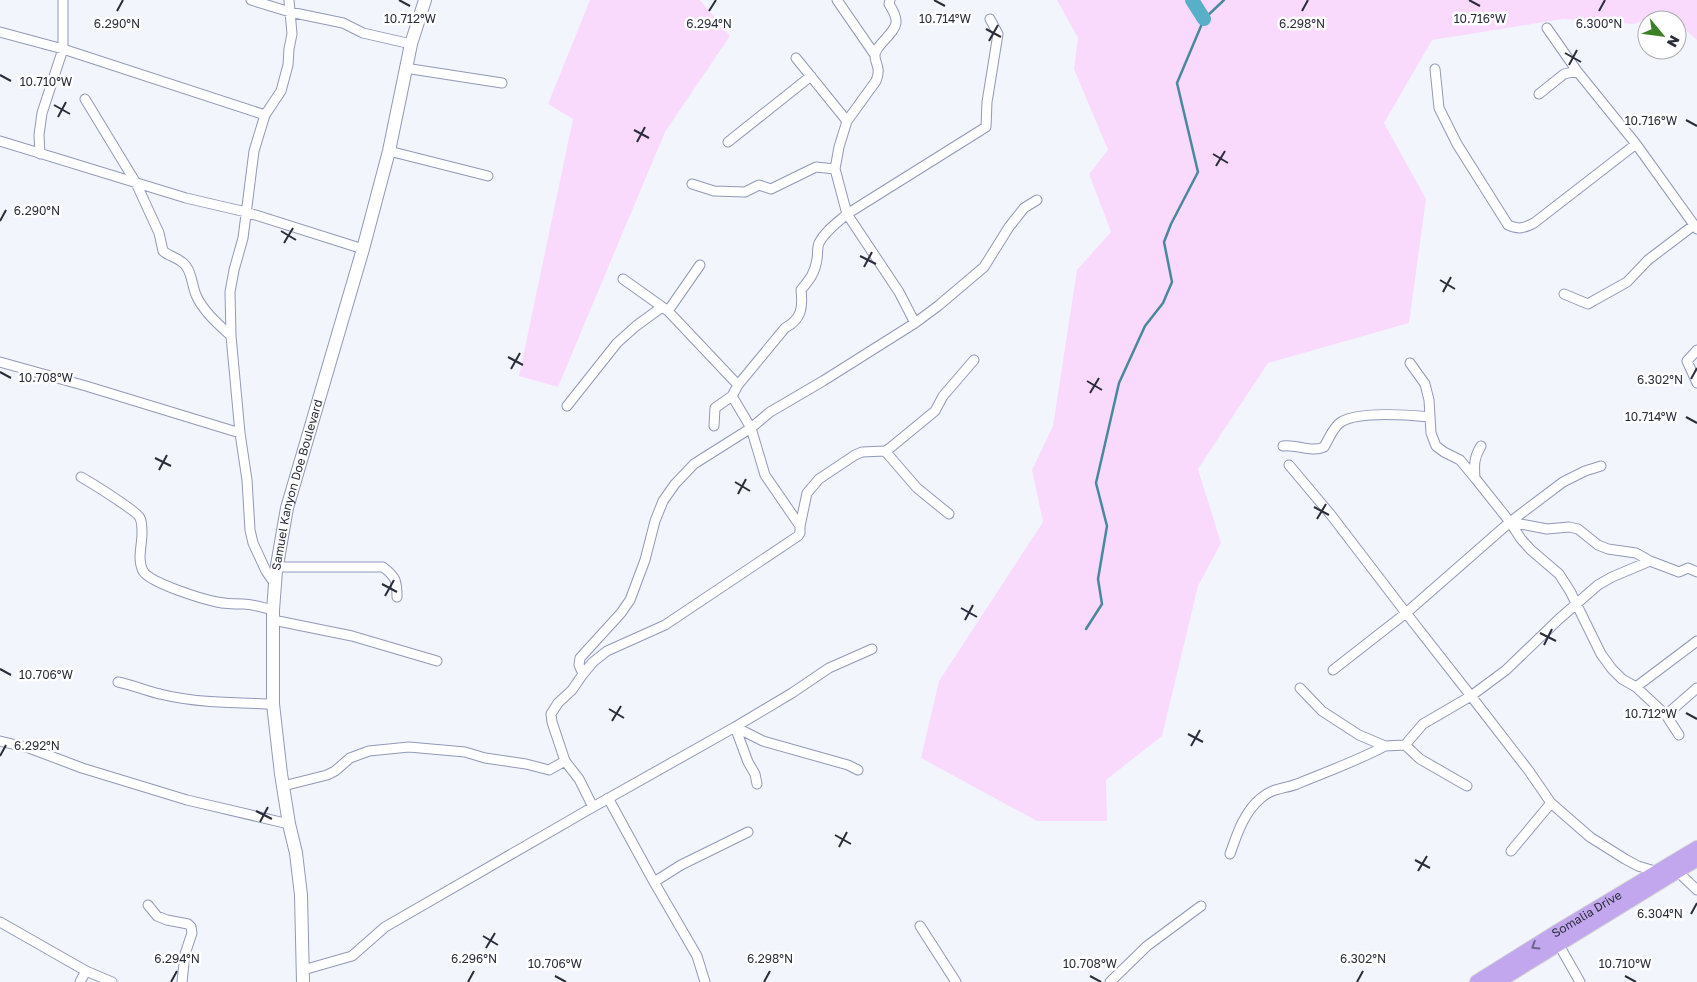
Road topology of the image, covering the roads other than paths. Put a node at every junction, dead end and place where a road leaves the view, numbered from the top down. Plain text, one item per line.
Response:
1 (63, 0) edge
2 (251, 0) edge
3 (289, 0) edge
4 (425, 0) edge
5 (837, 0) edge
6 (890, 0) edge
7 (290, 12) junction
8 (990, 19) dead end
9 (1547, 28) dead end
10 (0, 32) edge
11 (411, 44) junction
12 (63, 49) junction
13 (875, 55) junction
14 (796, 58) dead end
15 (405, 68) junction
16 (1435, 69) dead end
17 (1577, 71) junction
18 (811, 76) junction
19 (502, 83) dead end
20 (1539, 94) dead end
21 (85, 99) dead end
22 (266, 115) junction
23 (847, 121) junction
24 (0, 141) edge
25 (728, 142) dead end
26 (1636, 144) junction
27 (389, 151) junction
28 (40, 154) junction
29 (835, 169) junction
30 (488, 176) dead end
31 (136, 183) junction
32 (692, 184) dead end
33 (1037, 200) dead end
34 (246, 212) junction
35 (846, 214) junction
36 (1696, 227) edge
37 (363, 250) junction
38 (700, 265) dead end
39 (623, 279) dead end
40 (1564, 294) dead end
41 (665, 309) junction
42 (915, 323) junction
43 (231, 336) junction
44 (1697, 350) edge
45 (974, 360) dead end
46 (0, 362) edge
47 (1410, 364) dead end
48 (1697, 383) edge
49 (738, 385) junction
50 (732, 396) junction
51 (567, 406) dead end
52 (1430, 417) junction
53 (714, 426) dead end
54 (751, 428) junction
55 (240, 433) junction
56 (1283, 446) dead end
57 (1481, 446) dead end
58 (885, 451) junction
59 (1289, 465) dead end
60 (1601, 466) dead end
61 (81, 477) dead end
62 (1475, 478) junction
63 (949, 514) dead end
64 (1510, 522) junction
65 (800, 526) junction
66 (1650, 561) junction
67 (277, 567) junction
68 (1697, 572) edge
69 (275, 584) junction
70 (397, 597) dead end
71 (1575, 604) junction
72 (1406, 613) junction
73 (273, 615) junction
74 (1697, 641) edge
75 (872, 649) dead end
76 (437, 661) dead end
77 (1332, 670) dead end
78 (584, 674) junction
79 (118, 682) dead end
80 (1300, 688) dead end
81 (1636, 688) junction
82 (1697, 688) edge
83 (1471, 696) junction
84 (273, 704) junction
85 (1666, 715) junction
86 (735, 726) junction
87 (1679, 735) dead end
88 (0, 741) edge
89 (1404, 745) junction
90 (1385, 746) junction
91 (565, 762) junction
92 (858, 770) dead end
93 (757, 784) dead end
94 (283, 786) junction
95 (1467, 786) dead end
96 (608, 798) junction
97 (1551, 803) junction
98 (593, 807) junction
99 (289, 824) junction
100 (748, 832) dead end
101 (1697, 848) edge
102 (1511, 850) dead end
103 (1230, 854) dead end
104 (1697, 859) edge
105 (1658, 872) junction
106 (1678, 872) junction
107 (654, 882) junction
108 (1697, 890) edge
109 (148, 905) dead end
110 (1201, 906) dead end
111 (0, 922) edge
112 (920, 926) dead end
113 (1559, 945) junction
114 (86, 971) junction
115 (303, 976) edge
116 (80, 982) edge
117 (112, 982) edge
118 (182, 982) edge
119 (705, 982) edge
120 (956, 982) edge
121 (1110, 982) edge
122 (1477, 982) edge
123 (1497, 982) edge
124 (1580, 982) edge

1 - 12 street
2 - 7 street
3 - 7 street
4 - 11 street, Samuel Kanyon Doe Boulevard
5 - 13 street
6 - 13 street
7 - 11 street
7 - 22 street
8 - 35 street
9 - 17 street
10 - 12 street
11 - 15 street, Samuel Kanyon Doe Boulevard
12 - 22 street
12 - 28 street
13 - 23 street
14 - 18 street
15 - 19 street
15 - 27 street, Samuel Kanyon Doe Boulevard
16 - 26 street
17 - 20 street
17 - 26 street
18 - 23 street
18 - 25 street
21 - 31 street
22 - 34 street
23 - 29 street
24 - 28 street
26 - 36 street
27 - 30 street
27 - 37 street, Samuel Kanyon Doe Boulevard
28 - 31 street
29 - 32 street
29 - 35 street
31 - 34 street
31 - 43 street
33 - 42 street
34 - 37 street
34 - 43 street
35 - 42 street
35 - 49 street
36 - 40 street
37 - 67 street, Samuel Kanyon Doe Boulevard
38 - 41 street
39 - 41 street
41 - 49 street
41 - 51 street
42 - 54 street
43 - 55 street
44 - 48 street
45 - 58 street
46 - 55 street
47 - 52 street
49 - 50 street
50 - 53 street
50 - 54 street
52 - 56 street
52 - 62 street
54 - 65 street
54 - 78 street
55 - 69 street
57 - 62 street
58 - 63 street
58 - 65 street
59 - 72 street
60 - 64 street
61 - 73 street
62 - 64 street
64 - 66 street
64 - 71 street
64 - 72 street
65 - 78 street
66 - 68 street
66 - 71 street
67 - 69 street, Samuel Kanyon Doe Boulevard
67 - 70 street
69 - 73 street, Samuel Kanyon Doe Boulevard
71 - 81 street
71 - 83 street
72 - 77 street
72 - 83 street
73 - 76 street
73 - 84 street, Samuel Kanyon Doe Boulevard
74 - 81 street
75 - 86 street
78 - 91 street
79 - 84 street
80 - 90 street
81 - 85 street
82 - 85 street
83 - 89 street
83 - 97 street
84 - 94 street, Samuel Kanyon Doe Boulevard
85 - 87 street
86 - 92 street
86 - 93 street
86 - 96 street
88 - 99 street
89 - 90 street
89 - 95 street
90 - 103 street
91 - 94 street
91 - 98 street
94 - 99 street, Samuel Kanyon Doe Boulevard
96 - 98 street
96 - 107 street
97 - 102 street
97 - 105 street
98 - 115 street
99 - 115 street, Samuel Kanyon Doe Boulevard
100 - 107 street
101 - 105 main road, Somalia Drive
104 - 106 main road, Somalia Drive
105 -> 122 main road, Somalia Drive
106 - 108 street
106 - 113 main road, Somalia Drive
107 - 119 street
109 - 118 street
110 - 121 street
111 - 114 street
112 - 120 street
113 - 123 main road, Somalia Drive
113 - 124 street
114 - 116 street
114 - 117 street

